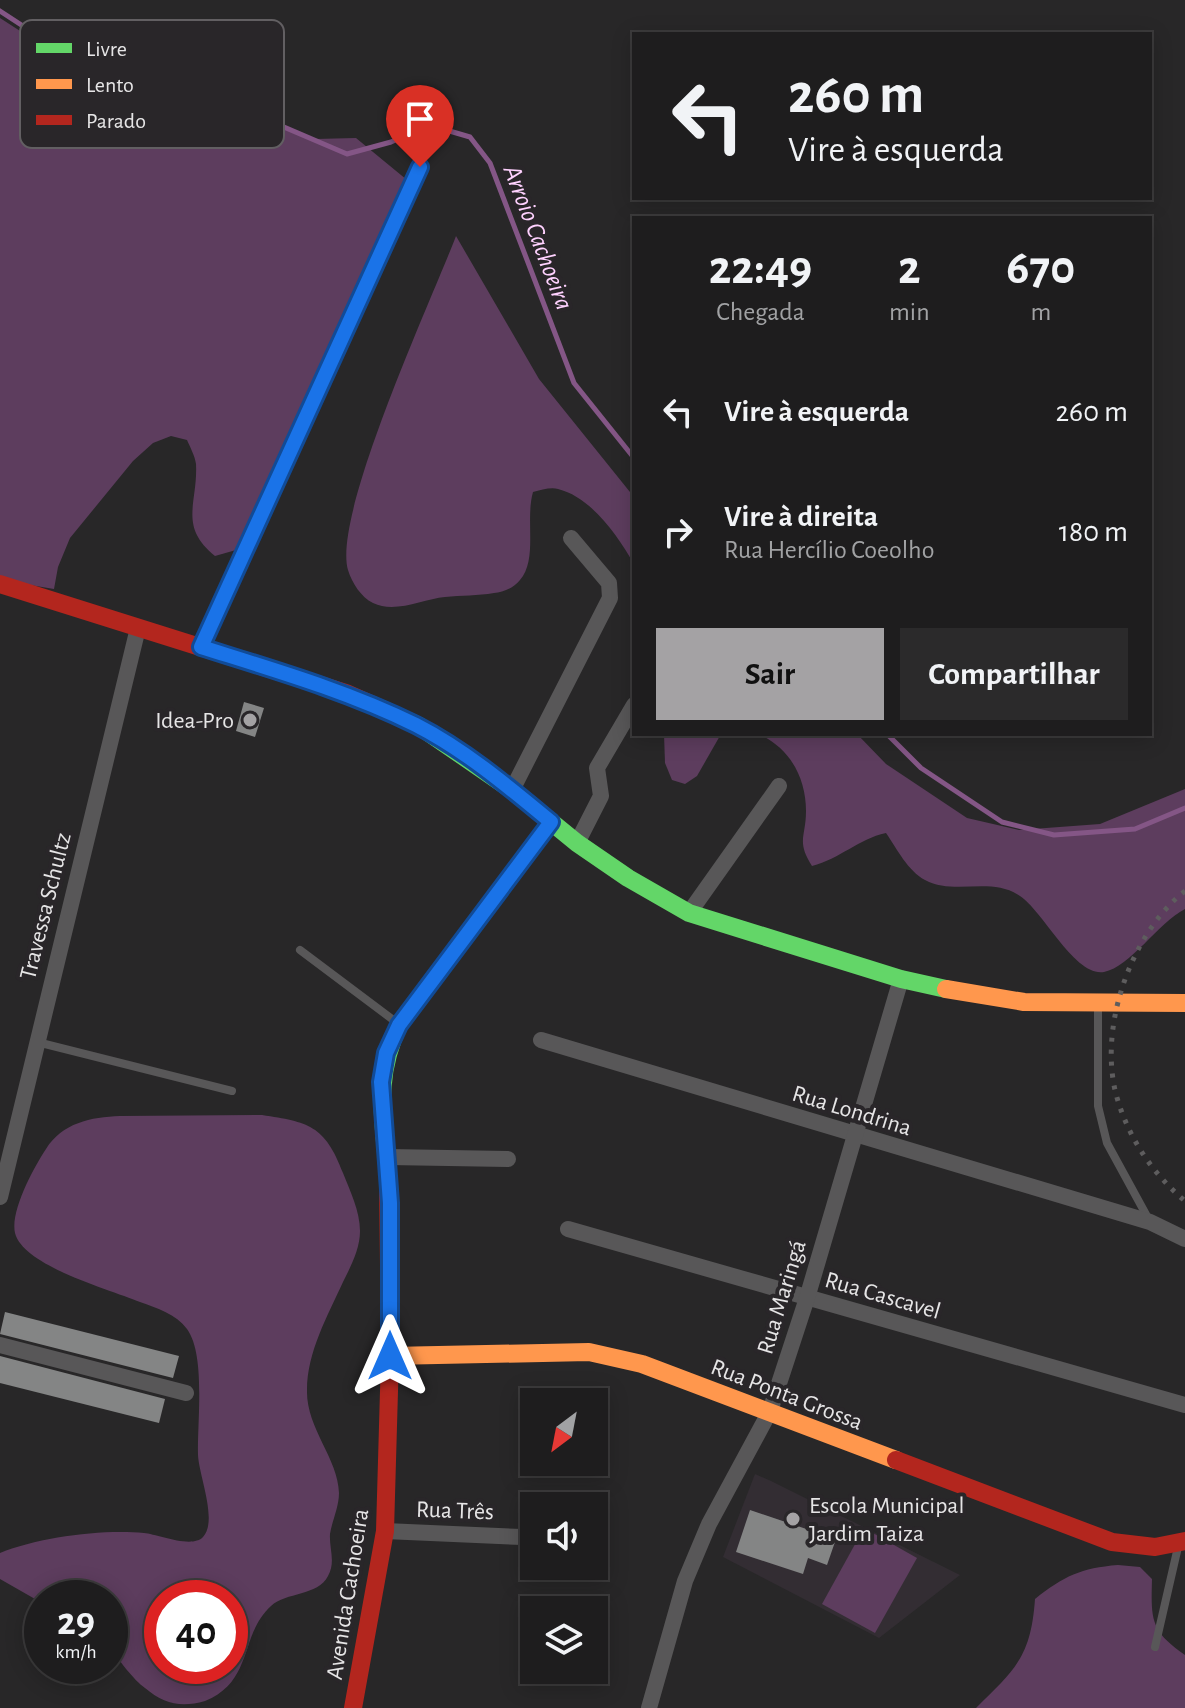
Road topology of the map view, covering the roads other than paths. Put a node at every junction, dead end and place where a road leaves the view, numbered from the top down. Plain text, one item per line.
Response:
1 (420, 167) dead end
2 (571, 538) dead end
3 (0, 584) edge
4 (138, 628) junction
5 (201, 647) junction
6 (632, 708) edge
7 (779, 786) dead end
8 (512, 790) junction
9 (551, 822) junction
10 (577, 843) junction
11 (689, 913) junction
12 (300, 950) dead end
13 (901, 979) junction
14 (1185, 1003) edge
15 (1098, 1004) junction
16 (399, 1025) junction
17 (541, 1040) dead end
18 (36, 1042) junction
19 (232, 1091) dead end
20 (854, 1135) junction
21 (6, 1148) edge
22 (388, 1157) junction
23 (508, 1159) dead end
24 (0, 1197) edge
25 (1150, 1222) junction
26 (568, 1229) dead end
27 (1185, 1239) edge
28 (807, 1298) junction
29 (0, 1345) edge
30 (390, 1356) junction
31 (186, 1393) dead end
32 (1185, 1405) edge
33 (770, 1411) junction
34 (385, 1531) junction
35 (520, 1537) edge
36 (1182, 1541) edge
37 (1155, 1647) dead end
38 (353, 1708) edge
39 (649, 1708) edge

1 - 5 street
2 - 8 street
3 - 4 street
4 - 5 street
4 - 18 street, Travessa Schultz
5 - 8 street
6 - 10 street
7 - 11 street
8 - 9 street
9 - 10 street
9 - 16 street, Avenida Cachoeira
10 - 11 street
11 - 13 street
12 - 16 lane
13 - 15 street
13 - 20 street, Rua Maringá
14 - 15 street
15 - 25 lane
16 - 22 street, Avenida Cachoeira
17 - 20 street, Rua Londrina
18 - 19 lane
18 - 21 street, Travessa Schultz
20 - 25 street, Rua Londrina
20 - 28 street, Rua Maringá
21 - 24 street, Travessa Schultz
22 - 23 street
22 - 30 street, Avenida Cachoeira
25 - 27 street, Rua Londrina
26 - 28 street, Rua Cascavel
28 - 32 street, Rua Cascavel
28 - 33 street, Rua Maringá
29 - 31 street
30 - 33 street, Rua Ponta Grossa
30 - 34 street, Avenida Cachoeira
33 - 36 street, Rua Ponta Grossa
33 - 39 street, Rua Maringá
34 - 35 street, Rua Três
34 - 38 street, Avenida Cachoeira
36 - 37 lane

